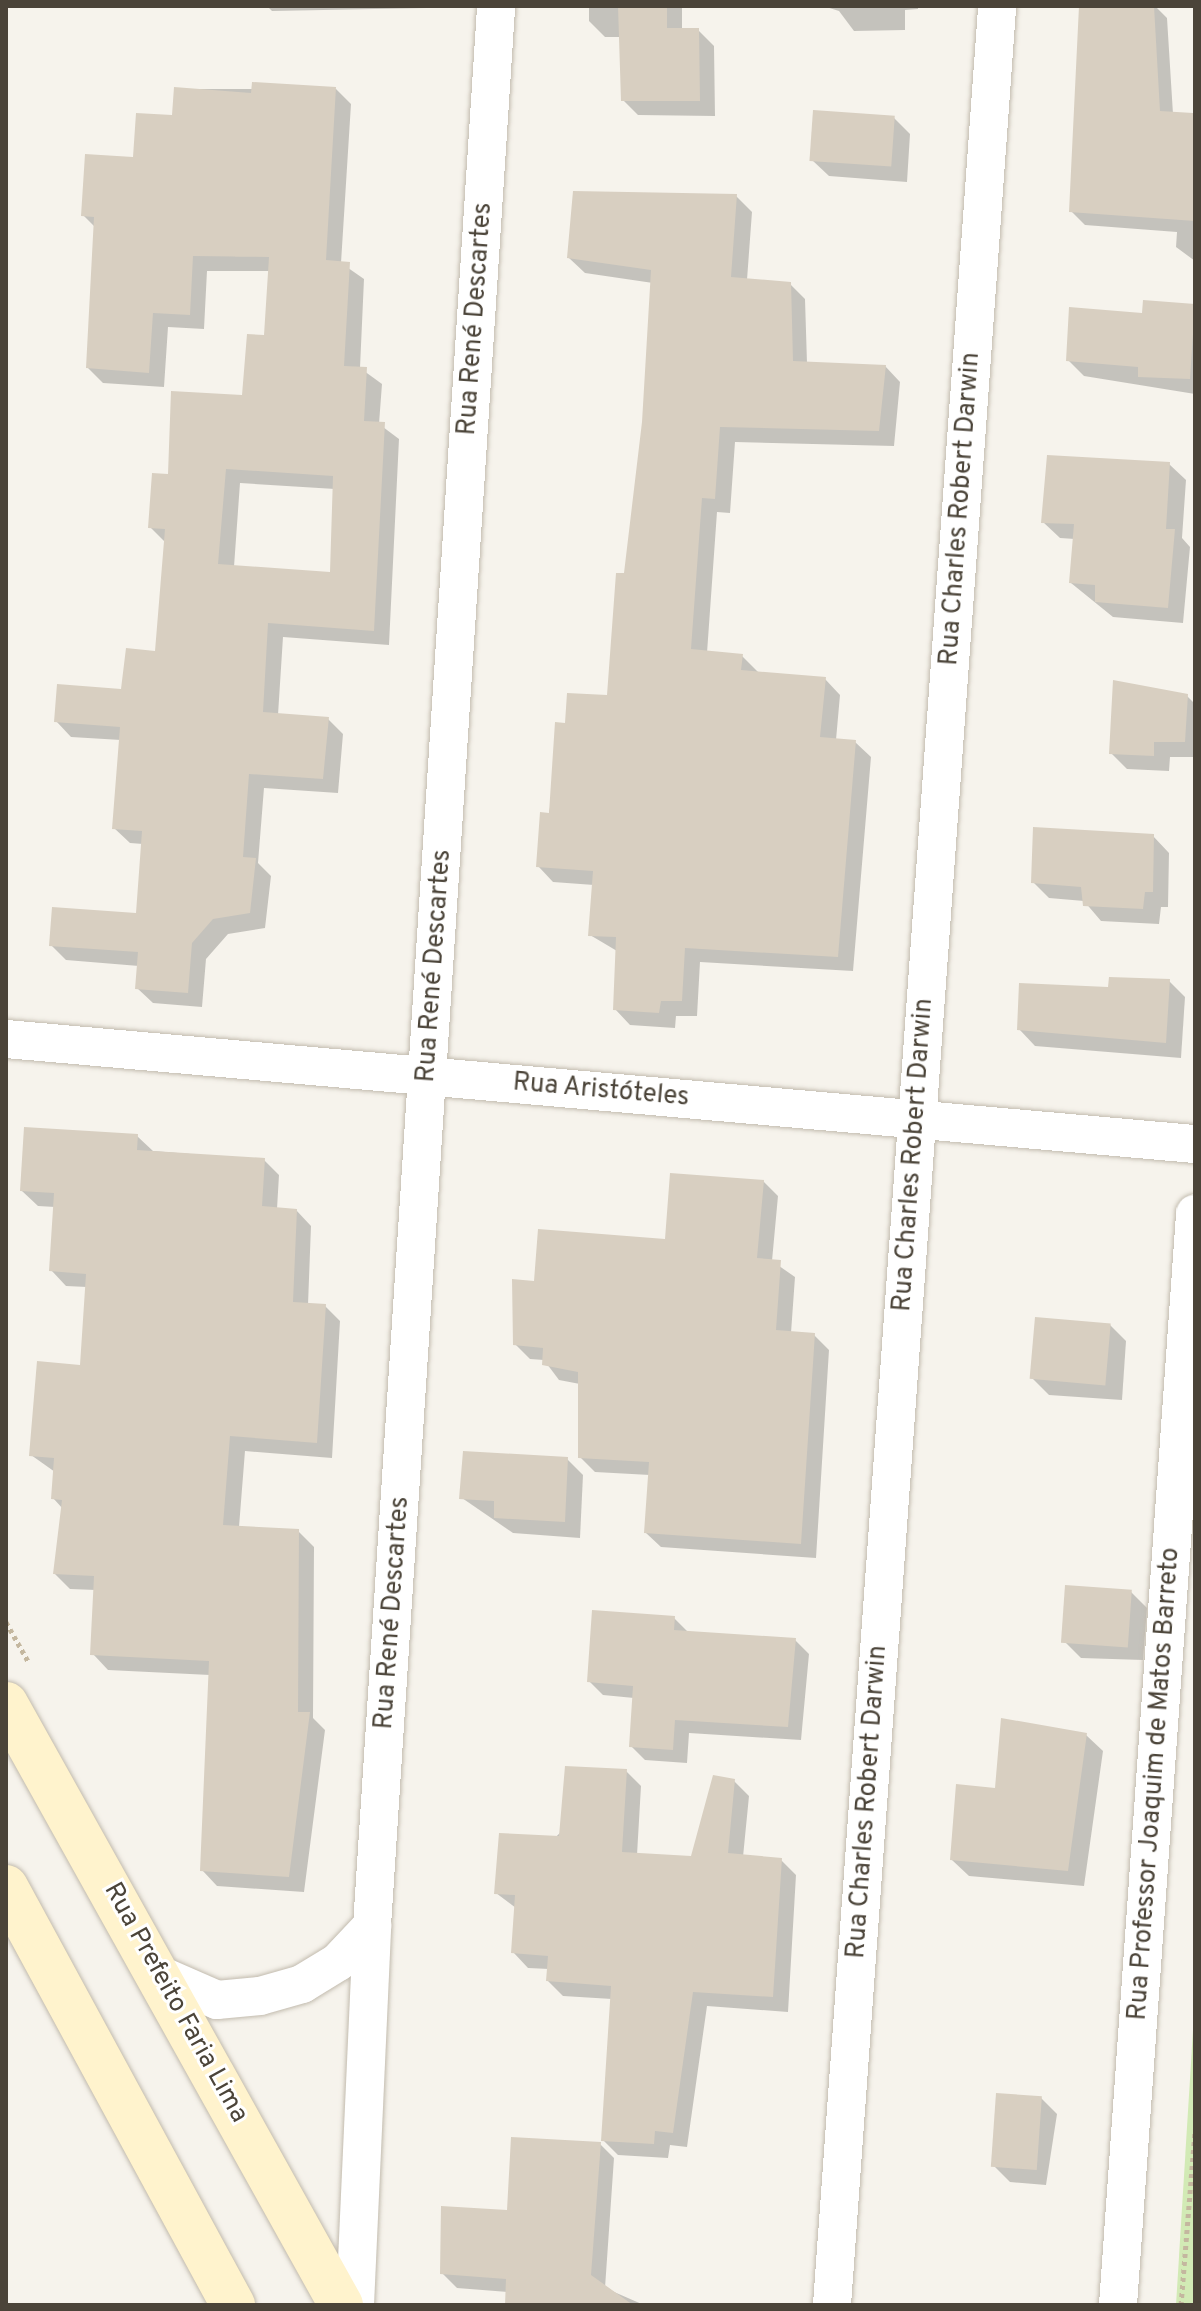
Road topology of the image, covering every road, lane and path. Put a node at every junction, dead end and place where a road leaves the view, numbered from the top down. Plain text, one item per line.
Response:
1 (496, 6) edge
2 (997, 6) edge
3 (6, 1039) edge
4 (428, 1076) junction
5 (916, 1119) junction
6 (1195, 1144) edge
7 (1195, 1214) edge
8 (6, 1704) edge
9 (6, 1887) edge
10 (372, 1926) junction
11 (162, 1976) junction
12 (1195, 2130) edge
13 (233, 2305) edge
14 (341, 2305) edge
15 (355, 2305) edge
16 (832, 2305) edge
17 (1118, 2305) edge
18 (1181, 2305) edge

1 - 4 street, Rua René Descartes
2 - 5 street, Rua Charles Robert Darwin
3 - 4 street, Rua Aristóteles
4 - 5 street, Rua Aristóteles
4 - 10 street, Rua René Descartes
5 - 6 street, Rua Aristóteles
5 - 16 street, Rua Charles Robert Darwin
7 - 17 street, Rua Professor Joaquim de Matos Barreto
8 - 11 main road, Rua Prefeito Faria Lima
9 - 13 main road
10 - 11 street
10 - 15 street, Rua René Descartes
11 - 14 main road, Rua Prefeito Faria Lima
12 - 18 path

